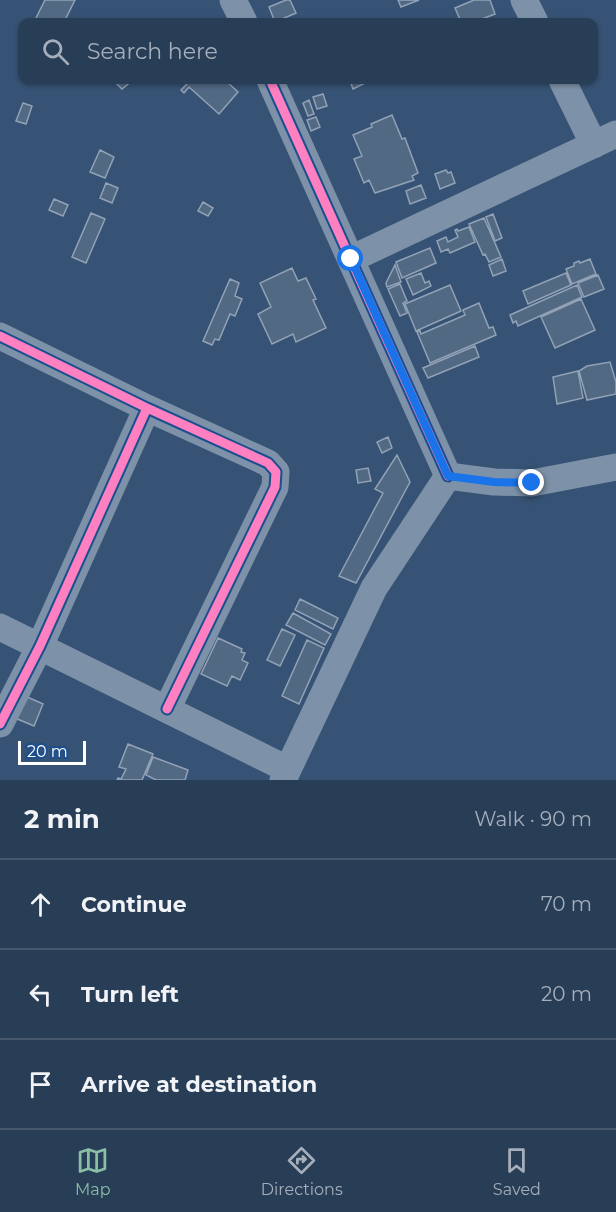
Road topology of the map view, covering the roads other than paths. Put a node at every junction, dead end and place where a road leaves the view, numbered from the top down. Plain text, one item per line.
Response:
1 (233, 0) edge
2 (524, 0) edge
3 (242, 18) edge
4 (533, 18) edge
5 (272, 84) edge
6 (565, 84) edge
7 (605, 139) edge
8 (351, 259) junction
9 (0, 336) edge
10 (147, 408) junction
11 (616, 467) edge
12 (448, 476) junction
13 (0, 627) edge
14 (40, 646) junction
15 (167, 709) junction
16 (0, 724) edge
17 (285, 775) edge

1 - 3 street
2 - 4 street
5 - 8 street
6 - 7 street
7 - 8 street
8 - 12 street
9 - 10 street
10 - 14 street
10 - 15 street
11 - 12 street
12 - 17 street
13 - 14 street
14 - 15 street
14 - 16 street
15 - 17 street

